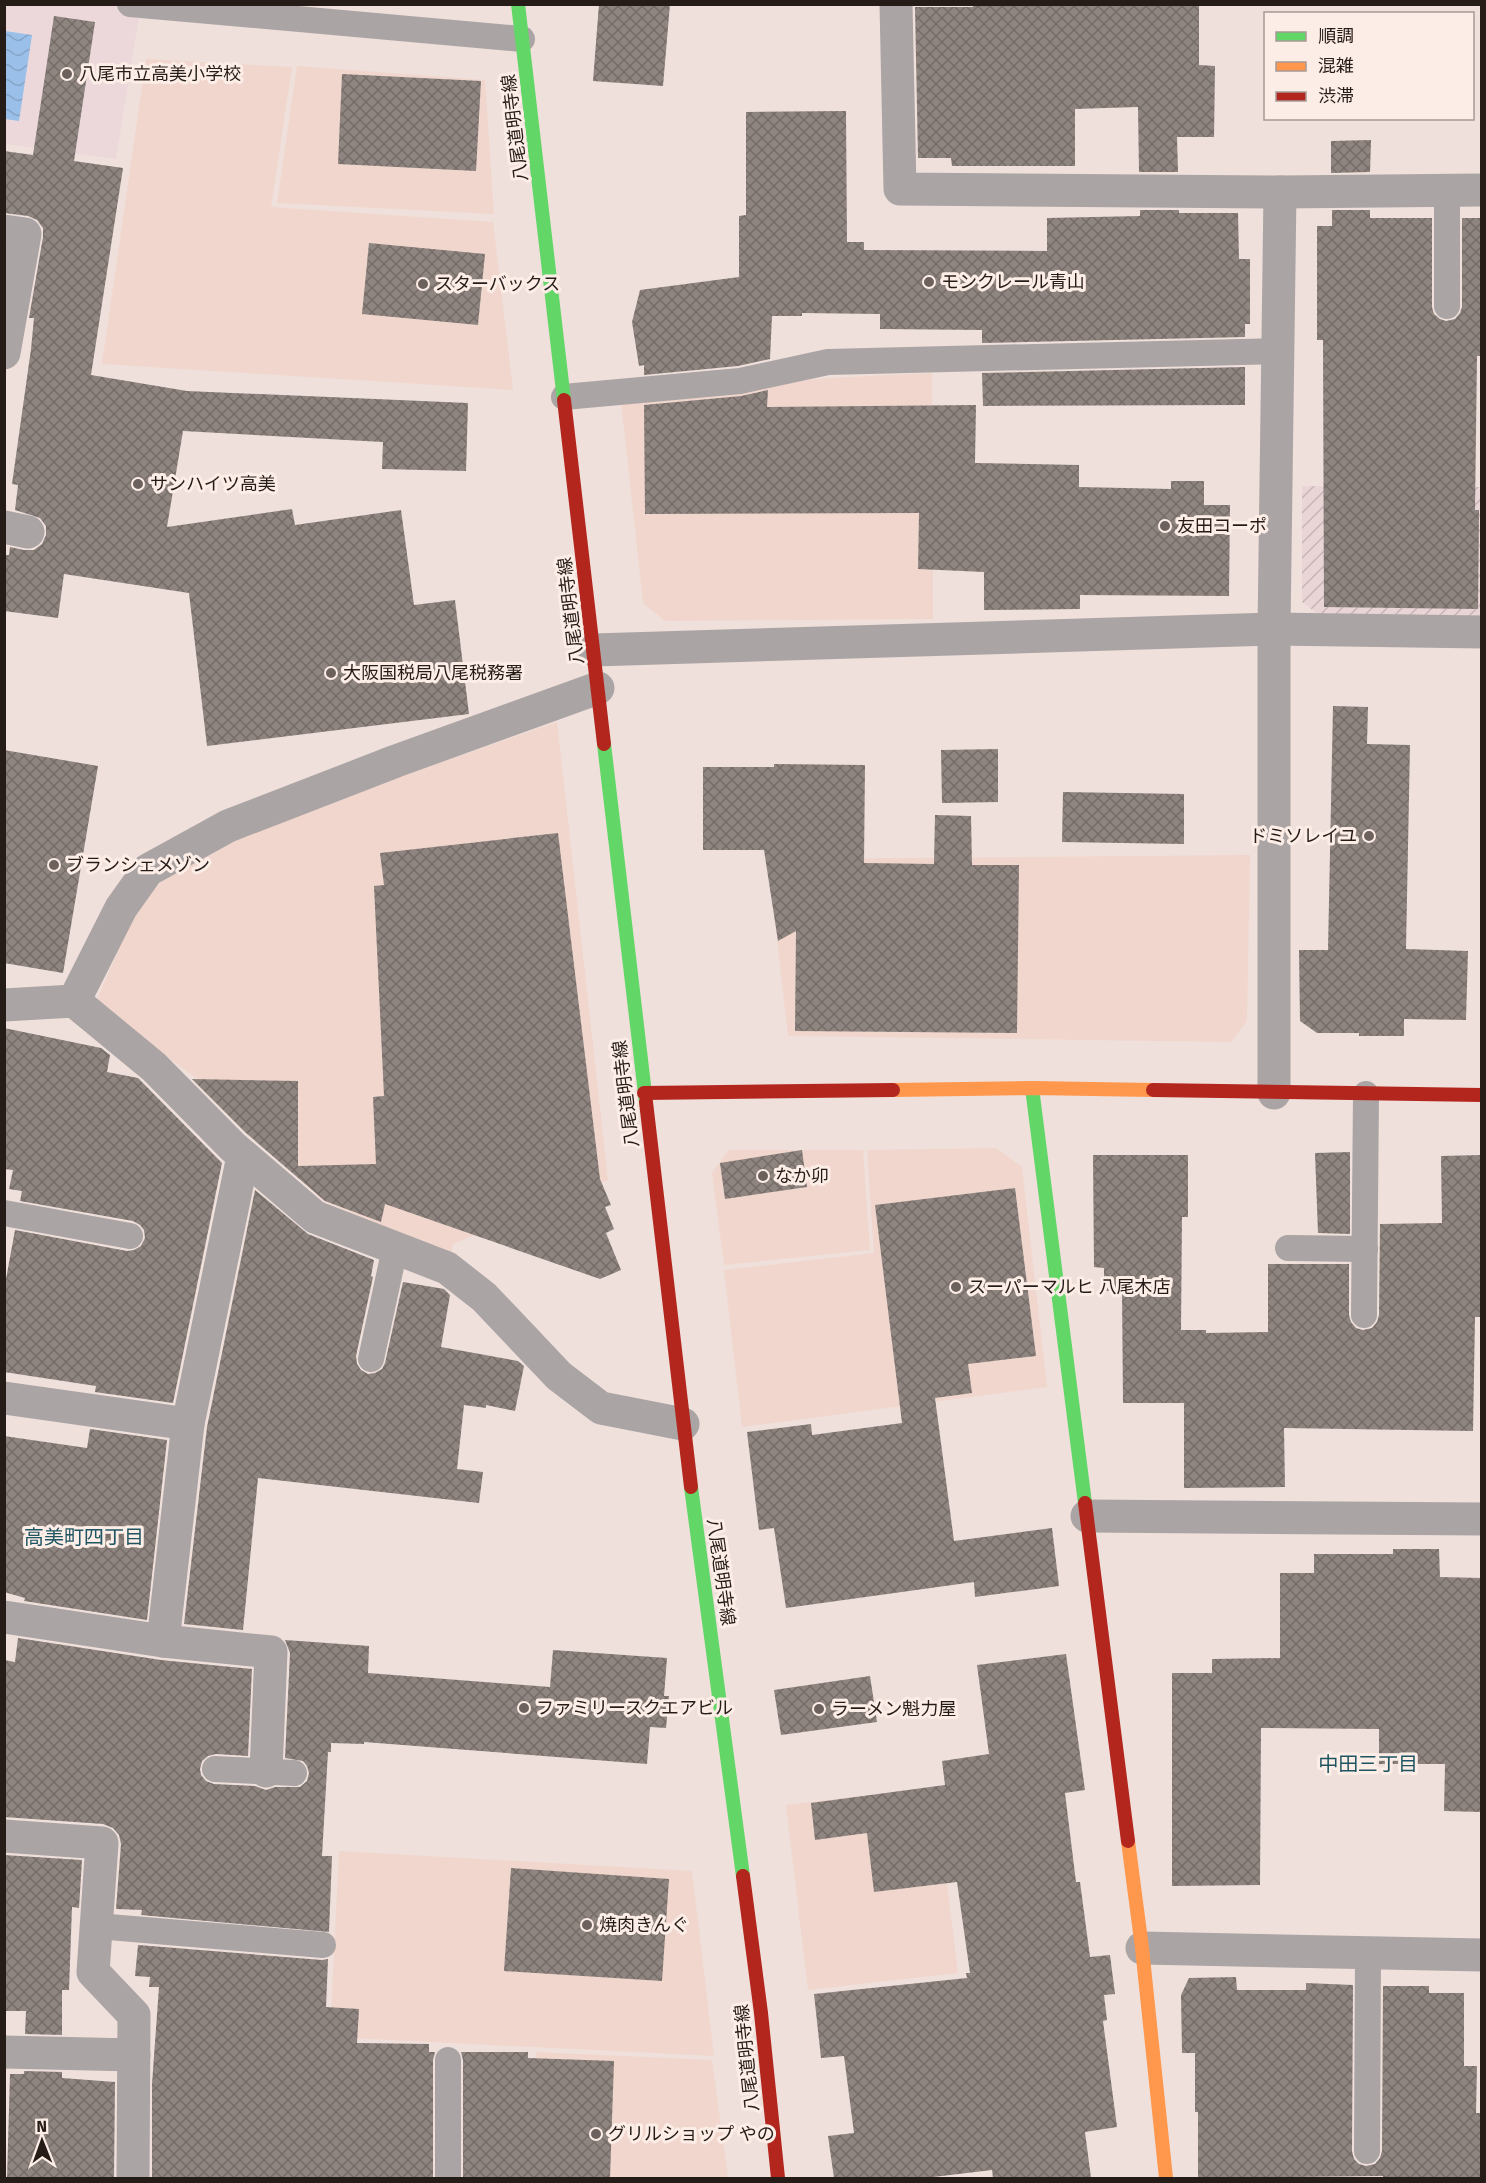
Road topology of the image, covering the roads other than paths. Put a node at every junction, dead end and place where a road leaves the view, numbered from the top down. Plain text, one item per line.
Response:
1 (130, 4) edge
2 (518, 4) edge
3 (896, 4) edge
4 (522, 39) junction
5 (1448, 190) junction
6 (1482, 190) edge
7 (1280, 192) junction
8 (4, 231) edge
9 (1447, 306) dead end
10 (1278, 351) junction
11 (4, 353) edge
12 (564, 397) junction
13 (1274, 629) junction
14 (1482, 632) edge
15 (594, 650) junction
16 (598, 688) junction
17 (74, 1001) junction
18 (4, 1005) edge
19 (1032, 1088) junction
20 (644, 1092) junction
21 (1274, 1093) junction
22 (1366, 1094) junction
23 (1482, 1095) edge
24 (243, 1156) junction
25 (4, 1213) edge
26 (130, 1236) dead end
27 (395, 1248) junction
28 (1288, 1248) dead end
29 (1365, 1249) junction
30 (1364, 1315) dead end
31 (371, 1359) dead end
32 (4, 1398) edge
33 (188, 1424) junction
34 (683, 1424) junction
35 (1087, 1516) junction
36 (1482, 1519) edge
37 (4, 1617) edge
38 (163, 1641) junction
39 (215, 1769) dead end
40 (280, 1772) joint
41 (4, 1836) edge
42 (96, 1926) junction
43 (323, 1945) dead end
44 (1142, 1948) junction
45 (1368, 1952) junction
46 (1482, 1955) edge
47 (4, 2052) edge
48 (134, 2055) junction
49 (448, 2060) dead end
50 (1367, 2151) dead end
51 (133, 2178) edge
52 (448, 2178) edge
53 (778, 2178) edge
54 (1166, 2178) edge

1 - 4 lane
2 - 4 main road, 八尾道明寺線
3 - 7 street
4 - 12 main road, 八尾道明寺線
5 - 6 street
5 - 7 street
5 - 9 lane
7 - 10 street
8 - 11 street
10 - 12 lane
10 - 13 street
12 - 15 main road, 八尾道明寺線
13 - 14 street
13 - 15 street
13 - 21 street
15 - 16 main road, 八尾道明寺線
16 - 17 street
16 - 20 main road, 八尾道明寺線
17 - 18 street
17 - 24 street
19 - 20 main road
19 - 21 main road
19 - 35 main road
20 - 34 main road, 八尾道明寺線
21 - 22 main road
22 - 23 main road
22 - 29 lane
24 - 27 street
24 - 33 street
25 - 26 lane
27 - 31 lane
27 - 34 street
28 - 29 lane
29 - 30 lane
32 - 33 street
33 - 38 street
34 - 53 main road, 八尾道明寺線
35 - 36 street
35 - 44 main road
37 - 38 street
38 - 40 street
39 - 40 lane
41 - 42 street
42 - 43 lane
42 - 48 street
44 - 45 street
44 - 54 main road
45 - 46 street
45 - 50 lane
47 - 48 street
48 - 51 street
49 - 52 lane

